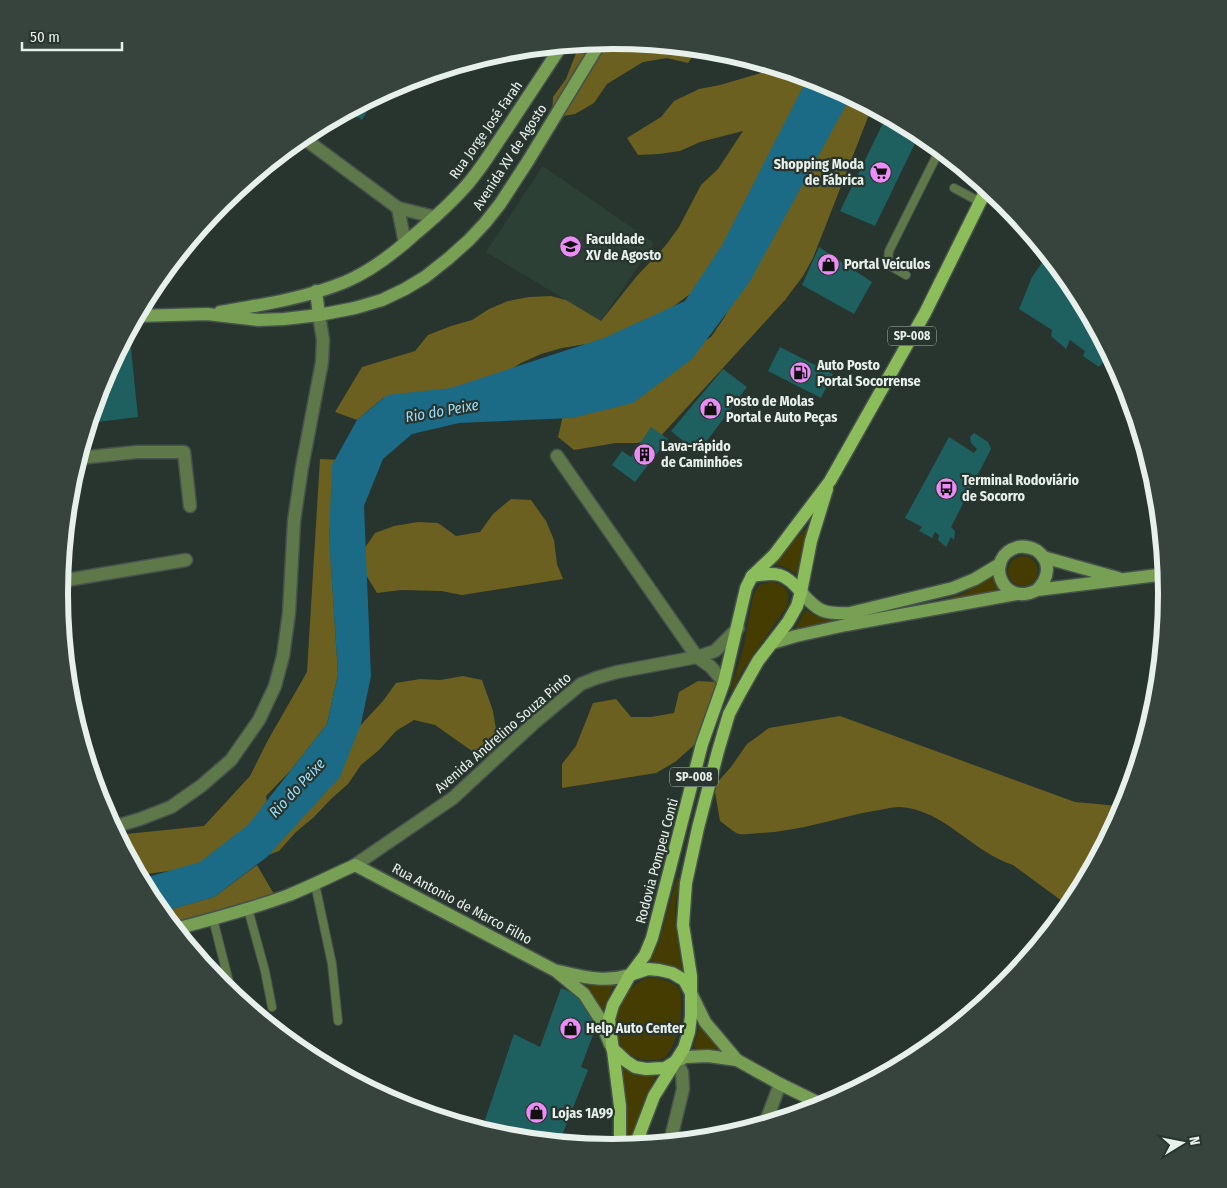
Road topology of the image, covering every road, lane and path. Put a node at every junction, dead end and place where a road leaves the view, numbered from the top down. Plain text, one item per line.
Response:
1 (596, 50) edge
2 (558, 52) edge
3 (309, 142) edge
4 (937, 155) edge
5 (954, 188) dead end
6 (984, 194) edge
7 (980, 202) junction
8 (398, 208) junction
9 (435, 217) junction
10 (406, 243) junction
11 (906, 274) dead end
12 (316, 291) junction
13 (207, 314) junction
14 (319, 315) junction
15 (144, 316) edge
16 (557, 456) dead end
17 (86, 457) edge
18 (830, 481) junction
19 (190, 506) dead end
20 (1043, 557) junction
21 (186, 560) dead end
22 (1000, 564) junction
23 (1158, 575) edge
24 (752, 576) junction
25 (68, 580) edge
26 (1125, 580) junction
27 (1037, 590) junction
28 (802, 592) junction
29 (1016, 594) junction
30 (738, 628) junction
31 (772, 643) junction
32 (697, 657) junction
33 (724, 682) junction
34 (120, 825) edge
35 (355, 865) junction
36 (316, 884) junction
37 (248, 909) junction
38 (213, 919) junction
39 (182, 927) edge
40 (556, 970) junction
41 (630, 975) junction
42 (229, 981) edge
43 (692, 993) junction
44 (272, 1006) dead end
45 (338, 1021) dead end
46 (612, 1048) junction
47 (737, 1060) junction
48 (676, 1061) junction
49 (780, 1084) junction
50 (814, 1101) edge
51 (767, 1117) edge
52 (671, 1136) edge
53 (638, 1138) edge
54 (620, 1139) edge

1 - 14 street, Avenida XV de Agosto
2 - 9 street, Rua Jorge José Farah
3 - 8 street
4 - 11 lane
5 - 7 lane
6 - 7 main road, SP-008
7 - 18 main road, SP-008
8 - 9 street
8 - 10 street
9 - 10 street, Rua Jorge José Farah
10 - 12 street, Rua Jorge José Farah
12 - 13 street, Rua Jorge José Farah
12 - 14 street
13 - 14 street, Avenida XV de Agosto
13 - 15 street, Avenida XV de Agosto
14 - 34 street
16 - 32 street
17 - 19 street
18 - 24 main road, SP-008
18 - 28 main road, SP-008
20 - 22 street
20 - 26 street
20 - 27 street
21 - 25 street
22 - 28 street
22 - 29 street
23 - 26 street
24 - 28 main road
24 - 30 main road, Rodovia Pompeu Conti / SP-008
26 - 27 street
27 - 29 street
28 - 31 main road, SP-008
29 - 31 street
30 - 32 street, Avenida Andrelino Souza Pinto
30 - 33 main road, Rodovia Pompeu Conti / SP-008
31 - 43 main road, SP-008
32 - 33 street
32 - 35 street, Avenida Andrelino Souza Pinto
33 - 41 main road, Rodovia Pompeu Conti / SP-008
35 - 36 street, Avenida Andrelino Souza Pinto
35 - 40 street, Rua Antonio de Marco Filho
36 - 37 street, Avenida Andrelino Souza Pinto
36 - 45 lane
37 - 38 street, Avenida Andrelino Souza Pinto
37 - 44 lane
38 - 39 street, Avenida Andrelino Souza Pinto
38 - 42 lane
40 - 41 street, Rua Antonio de Marco Filho
40 - 46 street, Rua Antonio de Marco Filho
41 - 43 main road
41 - 46 main road, SP-008
43 - 47 street
43 - 48 main road, SP-008
46 - 48 main road
46 - 54 main road, SP-008
47 - 48 street
47 - 49 street
48 - 52 street
48 - 53 main road, SP-008
49 - 50 street
49 - 51 street

